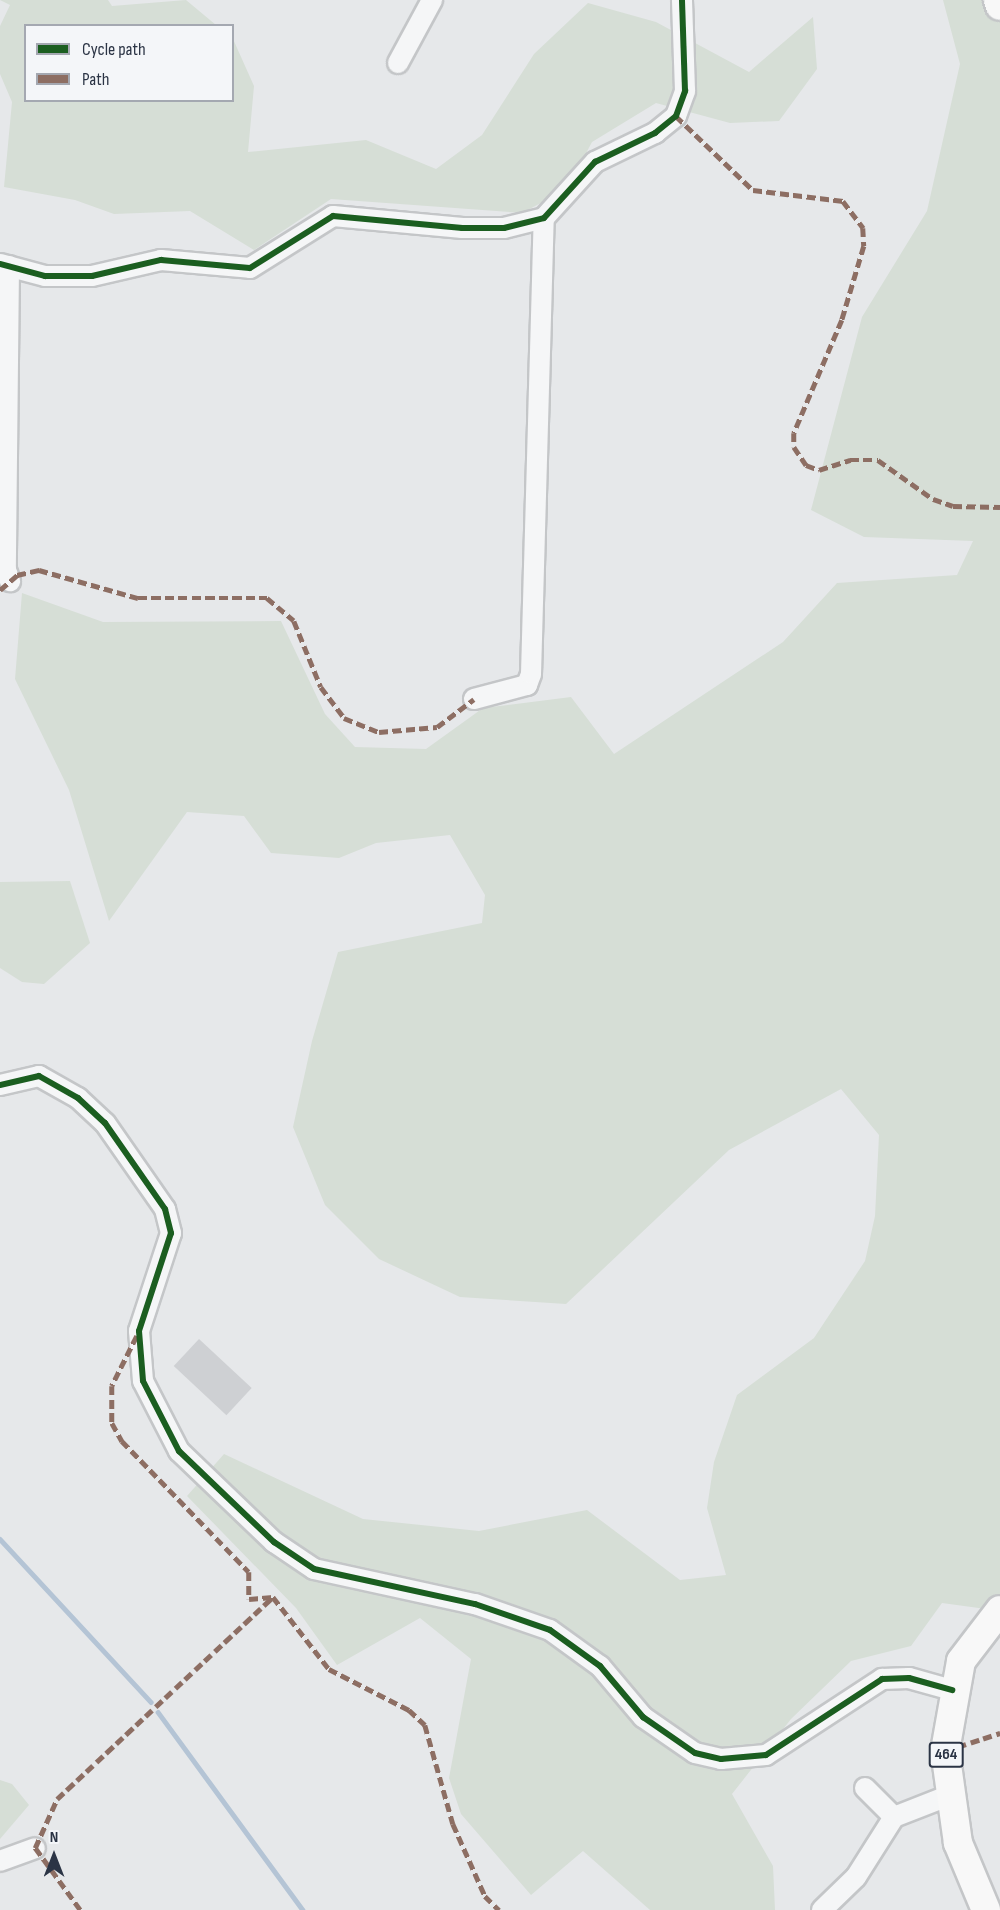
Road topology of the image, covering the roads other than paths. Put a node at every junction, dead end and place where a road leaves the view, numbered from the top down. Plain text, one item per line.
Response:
1 (432, 0) edge
2 (682, 0) edge
3 (998, 0) edge
4 (1000, 6) edge
5 (398, 63) dead end
6 (544, 218) junction
7 (4, 265) edge
8 (10, 581) dead end
9 (474, 699) dead end
10 (0, 1085) edge
11 (1000, 1610) edge
12 (952, 1690) junction
13 (865, 1788) dead end
14 (948, 1796) junction
15 (894, 1817) junction
16 (35, 1848) dead end
17 (0, 1861) edge
18 (822, 1910) edge
19 (986, 1910) edge

1 - 5 street
2 - 6 street
3 - 4 highway
6 - 7 street
6 - 9 street
7 - 8 street
10 - 12 street
11 - 12 highway, 464
12 - 14 highway, 464
13 - 15 street
14 - 15 street
14 - 19 highway, 464
15 - 18 street
16 - 17 street

